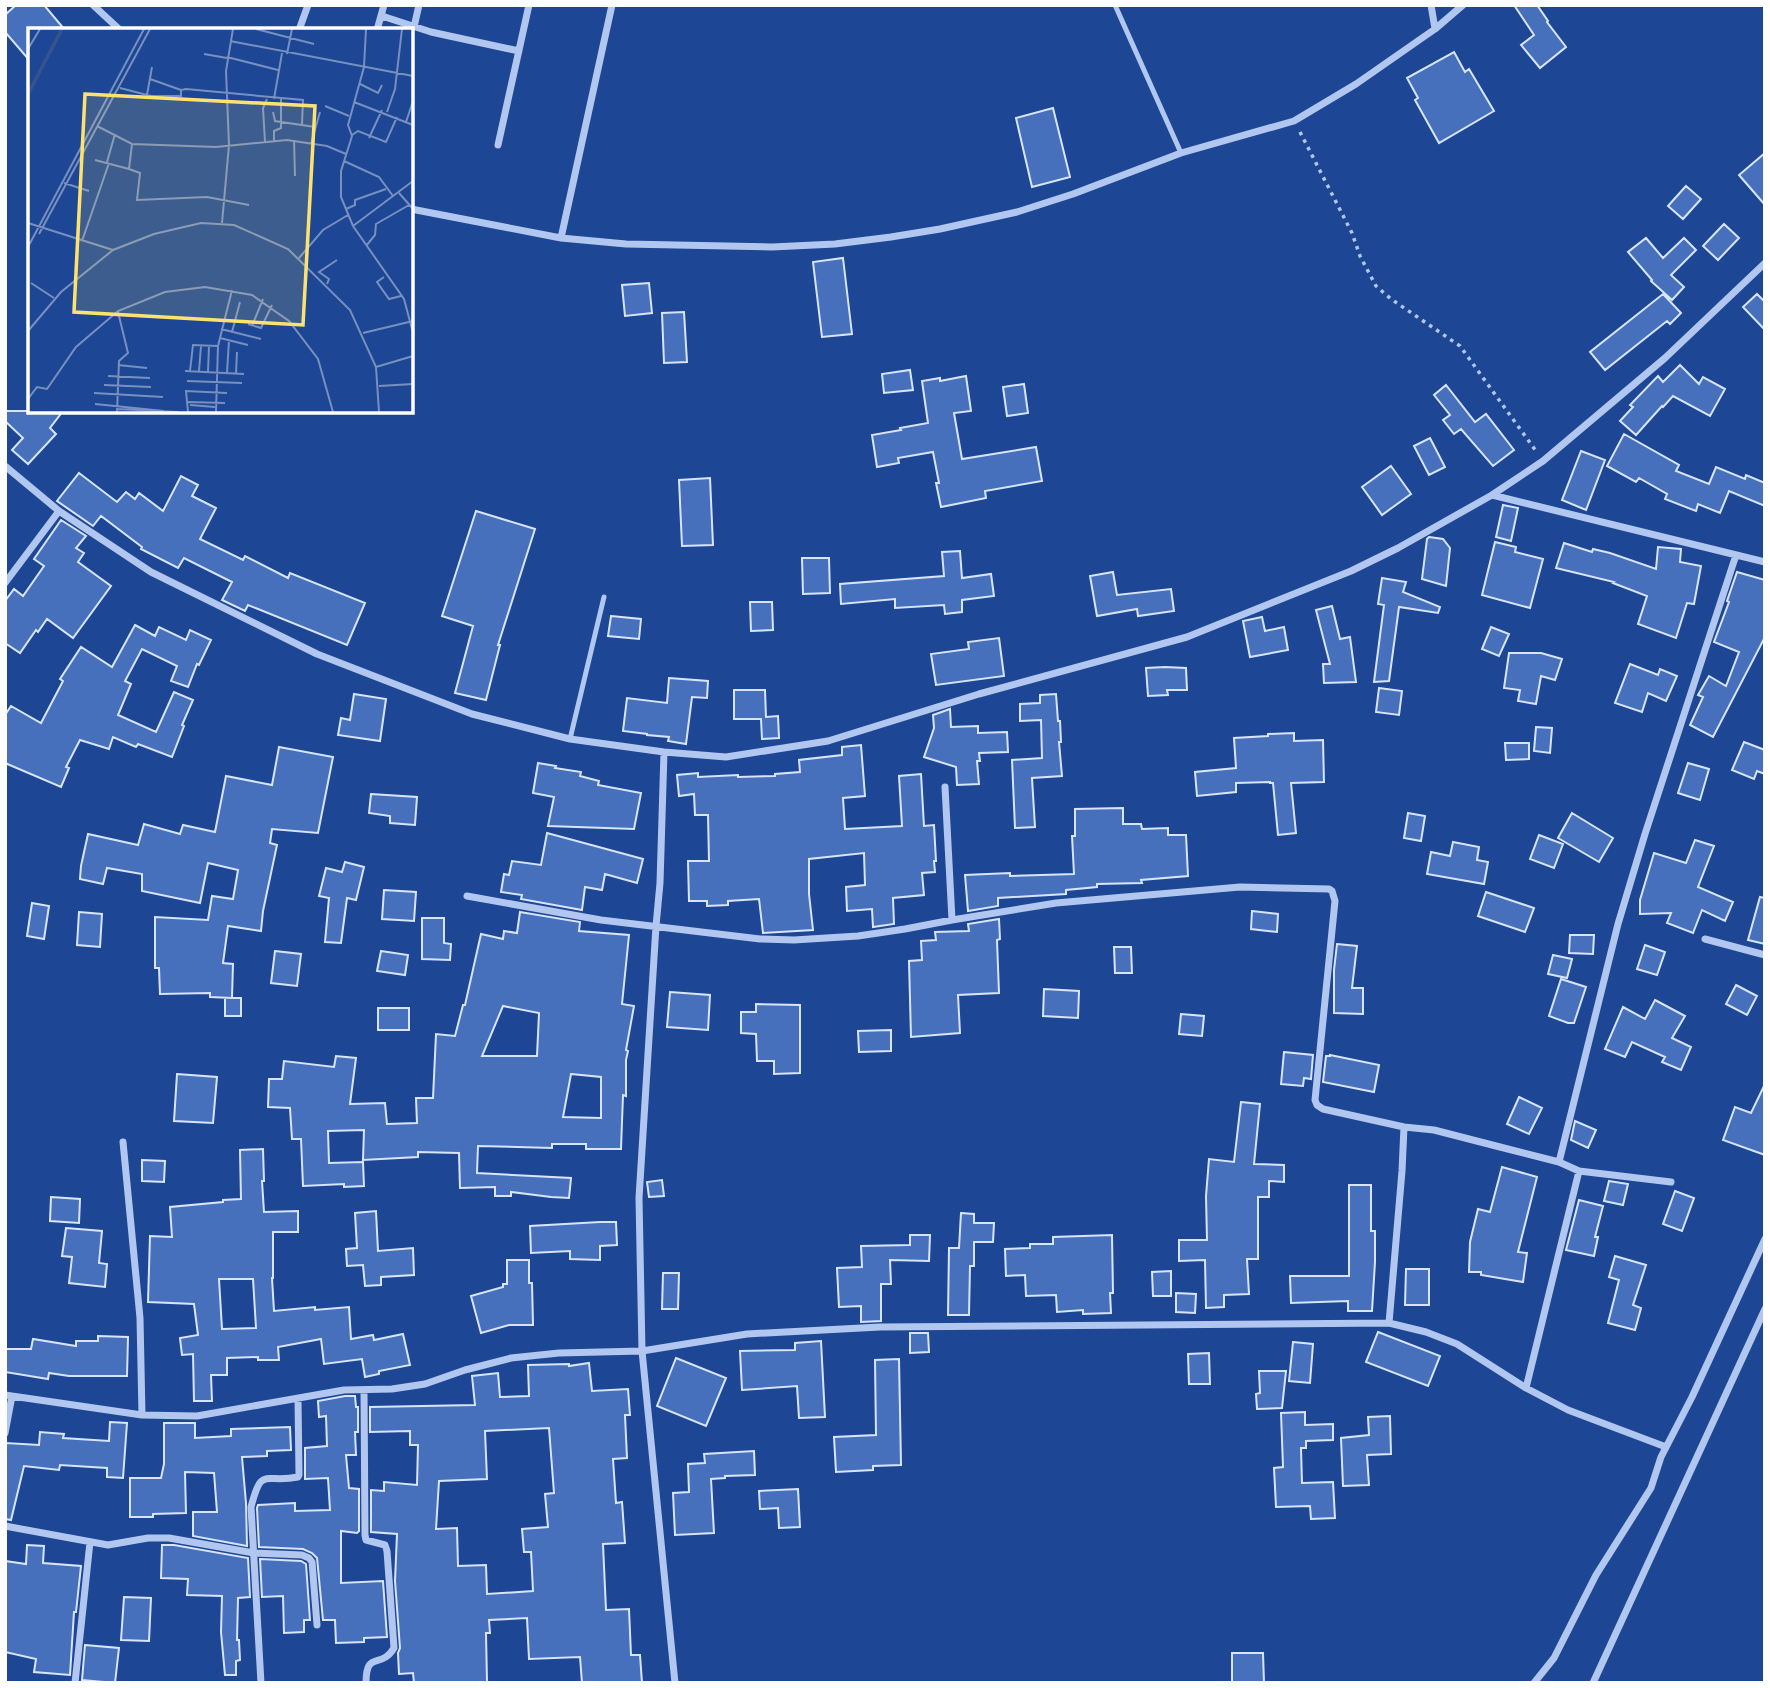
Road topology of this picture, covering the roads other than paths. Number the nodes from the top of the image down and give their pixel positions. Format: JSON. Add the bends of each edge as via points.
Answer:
{"nodes":[{"id":1,"x":93,"y":5,"type":"edge"},
{"id":2,"x":308,"y":5,"type":"edge"},
{"id":3,"x":384,"y":5,"type":"edge"},
{"id":4,"x":419,"y":5,"type":"edge"},
{"id":5,"x":529,"y":5,"type":"edge"},
{"id":6,"x":612,"y":5,"type":"edge"},
{"id":7,"x":1115,"y":5,"type":"edge"},
{"id":8,"x":1431,"y":5,"type":"edge"},
{"id":9,"x":1463,"y":5,"type":"edge"},
{"id":10,"x":382,"y":16,"type":"junction"},
{"id":11,"x":414,"y":27,"type":"junction"},
{"id":12,"x":118,"y":28,"type":"edge"},
{"id":13,"x":300,"y":28,"type":"edge"},
{"id":14,"x":378,"y":28,"type":"edge"},
{"id":15,"x":1435,"y":29,"type":"junction"},
{"id":16,"x":519,"y":51,"type":"junction"},
{"id":17,"x":498,"y":145,"type":"dead end"},
{"id":18,"x":1181,"y":153,"type":"junction"},
{"id":19,"x":413,"y":209,"type":"edge"},
{"id":20,"x":561,"y":239,"type":"junction"},
{"id":21,"x":1765,"y":263,"type":"edge"},
{"id":22,"x":5,"y":466,"type":"edge"},
{"id":23,"x":1492,"y":495,"type":"junction"},
{"id":24,"x":59,"y":511,"type":"junction"},
{"id":25,"x":1736,"y":555,"type":"junction"},
{"id":26,"x":1765,"y":562,"type":"edge"},
{"id":27,"x":5,"y":583,"type":"edge"},
{"id":28,"x":604,"y":597,"type":"dead end"},
{"id":29,"x":570,"y":739,"type":"junction"},
{"id":30,"x":664,"y":752,"type":"junction"},
{"id":31,"x":945,"y":786,"type":"dead end"},
{"id":32,"x":467,"y":896,"type":"dead end"},
{"id":33,"x":952,"y":920,"type":"junction"},
{"id":34,"x":656,"y":926,"type":"junction"},
{"id":35,"x":1705,"y":939,"type":"dead end"},
{"id":36,"x":1765,"y":955,"type":"edge"},
{"id":37,"x":1404,"y":1127,"type":"junction"},
{"id":38,"x":123,"y":1142,"type":"dead end"},
{"id":39,"x":1559,"y":1162,"type":"junction"},
{"id":40,"x":1579,"y":1171,"type":"junction"},
{"id":41,"x":1671,"y":1182,"type":"dead end"},
{"id":42,"x":1765,"y":1239,"type":"edge"},
{"id":43,"x":1765,"y":1309,"type":"edge"},
{"id":44,"x":1389,"y":1323,"type":"junction"},
{"id":45,"x":642,"y":1351,"type":"junction"},
{"id":46,"x":1526,"y":1388,"type":"junction"},
{"id":47,"x":364,"y":1390,"type":"junction"},
{"id":48,"x":8,"y":1395,"type":"edge"},
{"id":49,"x":298,"y":1399,"type":"junction"},
{"id":50,"x":142,"y":1415,"type":"junction"},
{"id":51,"x":5,"y":1433,"type":"edge"},
{"id":52,"x":1666,"y":1447,"type":"junction"},
{"id":53,"x":5,"y":1526,"type":"edge"},
{"id":54,"x":90,"y":1542,"type":"junction"},
{"id":55,"x":254,"y":1553,"type":"junction"},
{"id":56,"x":317,"y":1625,"type":"dead end"},
{"id":57,"x":75,"y":1683,"type":"edge"},
{"id":58,"x":261,"y":1683,"type":"edge"},
{"id":59,"x":366,"y":1683,"type":"edge"},
{"id":60,"x":675,"y":1683,"type":"edge"},
{"id":61,"x":1534,"y":1683,"type":"edge"},
{"id":62,"x":1593,"y":1683,"type":"edge"}],
"edges":[{"from":1,"to":12,"type":"street"},
{"from":2,"to":13,"type":"street"},
{"from":3,"to":10,"type":"street"},
{"from":4,"to":11,"type":"street"},
{"from":5,"to":16,"type":"street"},
{"from":6,"to":20,"type":"street"},
{"from":7,"to":18,"type":"lane"},
{"from":8,"to":15,"type":"street"},
{"from":9,"to":15,"type":"street"},
{"from":10,"to":11,"type":"street"},
{"from":10,"to":14,"type":"street"},
{"from":11,"to":16,"type":"street"},
{"from":15,"to":18,"type":"street","via":[[1294,121]]},
{"from":16,"to":17,"type":"street"},
{"from":18,"to":20,"type":"street","via":[[1017,212],[891,237],[772,247]]},
{"from":19,"to":20,"type":"street"},
{"from":21,"to":23,"type":"street","via":[[1665,358],[1543,461]]},
{"from":22,"to":24,"type":"street"},
{"from":23,"to":25,"type":"street"},
{"from":23,"to":30,"type":"street","via":[[1351,571],[1187,637],[828,741],[726,757]]},
{"from":24,"to":27,"type":"street"},
{"from":24,"to":29,"type":"street","via":[[151,572],[317,654],[472,714]]},
{"from":25,"to":26,"type":"street"},
{"from":25,"to":39,"type":"street","via":[[1618,924]]},
{"from":28,"to":29,"type":"lane"},
{"from":29,"to":30,"type":"street"},
{"from":30,"to":34,"type":"street"},
{"from":31,"to":33,"type":"street"},
{"from":32,"to":34,"type":"street"},
{"from":33,"to":34,"type":"street","via":[[858,936],[794,940]]},
{"from":33,"to":37,"type":"street","via":[[1056,903],[1240,887],[1329,889],[1335,901],[1316,1103],[1323,1109]]},
{"from":34,"to":45,"type":"street","via":[[639,1198]]},
{"from":35,"to":36,"type":"street"},
{"from":37,"to":39,"type":"street","via":[[1434,1130]]},
{"from":37,"to":44,"type":"street"},
{"from":38,"to":50,"type":"street","via":[[140,1318]]},
{"from":39,"to":40,"type":"street"},
{"from":40,"to":41,"type":"street"},
{"from":40,"to":46,"type":"street"},
{"from":42,"to":52,"type":"street"},
{"from":43,"to":62,"type":"street"},
{"from":44,"to":45,"type":"street","via":[[880,1326],[747,1334]]},
{"from":44,"to":46,"type":"street","via":[[1457,1344]]},
{"from":45,"to":47,"type":"street","via":[[511,1358],[425,1384]]},
{"from":45,"to":60,"type":"street"},
{"from":46,"to":52,"type":"street","via":[[1568,1410]]},
{"from":47,"to":49,"type":"street"},
{"from":47,"to":59,"type":"street","via":[[365,1535],[385,1545],[387,1551],[394,1648],[384,1659],[367,1666]]},
{"from":48,"to":50,"type":"street"},
{"from":48,"to":51,"type":"street"},
{"from":49,"to":50,"type":"street","via":[[197,1416]]},
{"from":49,"to":55,"type":"street","via":[[299,1475],[269,1478],[257,1485],[251,1507]]},
{"from":52,"to":61,"type":"street","via":[[1651,1488],[1596,1575],[1554,1658]]},
{"from":53,"to":54,"type":"street"},
{"from":54,"to":55,"type":"street","via":[[113,1545],[169,1538]]},
{"from":54,"to":57,"type":"street"},
{"from":55,"to":56,"type":"street","via":[[310,1559]]},
{"from":55,"to":58,"type":"street"}]}
